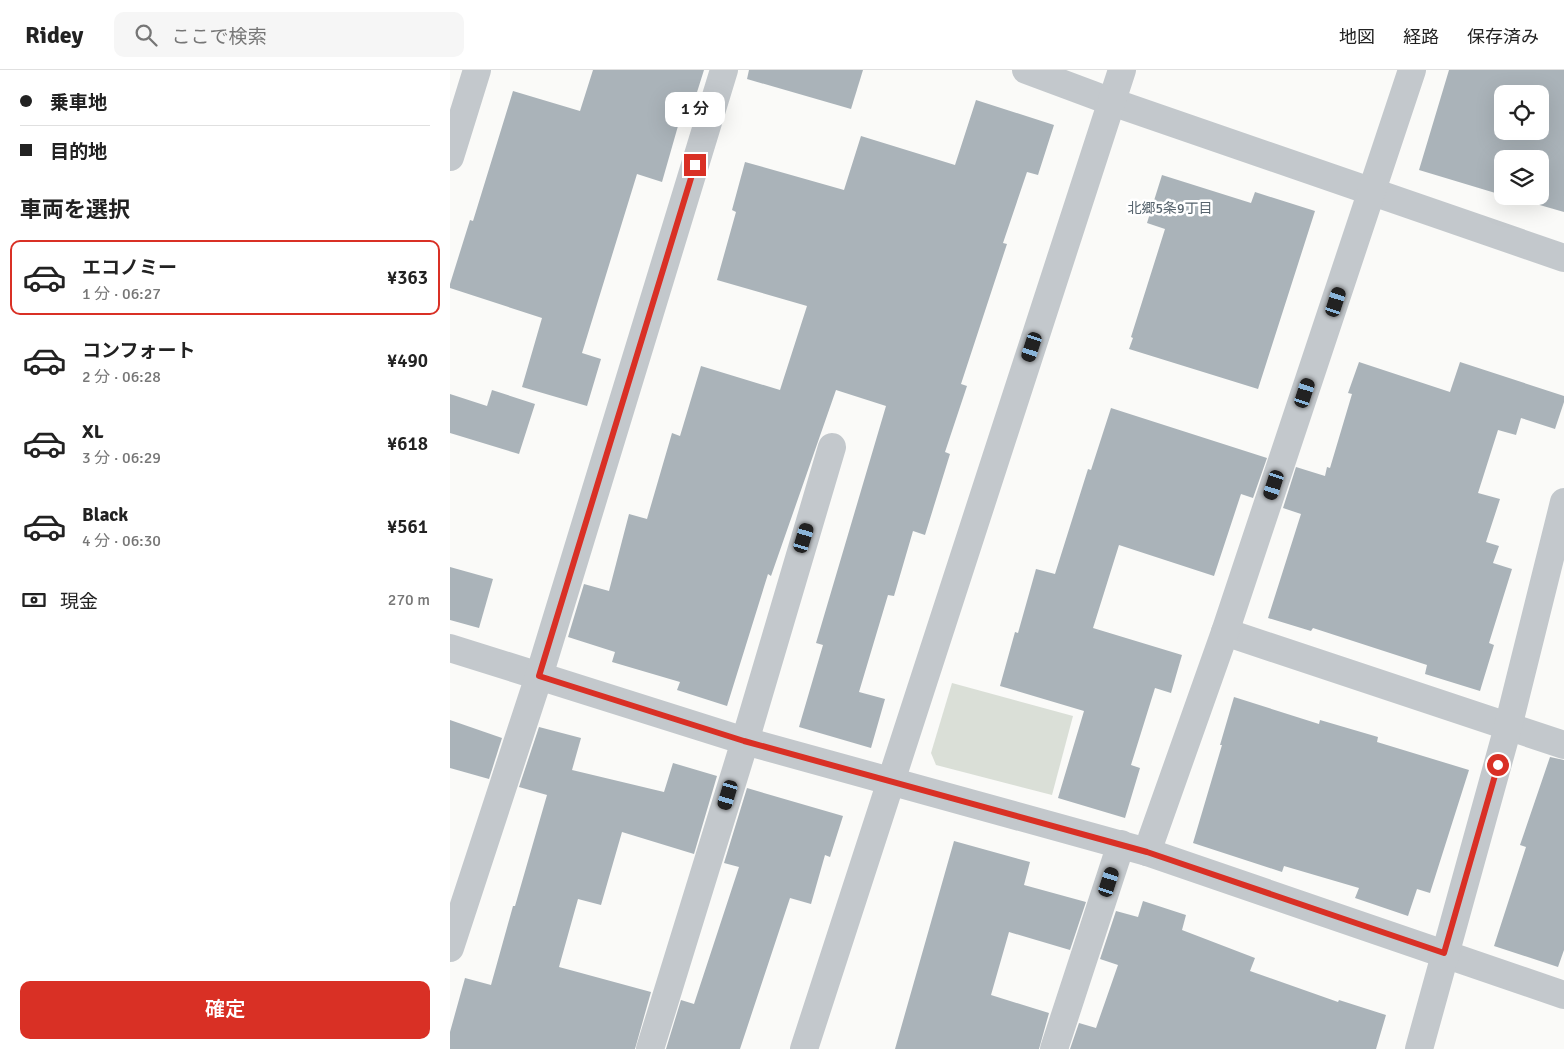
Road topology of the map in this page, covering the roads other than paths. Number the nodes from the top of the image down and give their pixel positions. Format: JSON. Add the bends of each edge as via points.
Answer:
{"nodes":[{"id":1,"x":477,"y":70,"type":"edge"},
{"id":2,"x":724,"y":70,"type":"edge"},
{"id":3,"x":1026,"y":70,"type":"edge"},
{"id":4,"x":1122,"y":70,"type":"edge"},
{"id":5,"x":1412,"y":70,"type":"edge"},
{"id":6,"x":1112,"y":102,"type":"junction"},
{"id":7,"x":450,"y":157,"type":"edge"},
{"id":8,"x":1372,"y":192,"type":"junction"},
{"id":9,"x":1564,"y":258,"type":"edge"},
{"id":10,"x":832,"y":447,"type":"dead end"},
{"id":11,"x":1564,"y":502,"type":"edge"},
{"id":12,"x":1226,"y":632,"type":"junction"},
{"id":13,"x":450,"y":648,"type":"edge"},
{"id":14,"x":539,"y":676,"type":"junction"},
{"id":15,"x":1508,"y":727,"type":"junction"},
{"id":16,"x":744,"y":741,"type":"junction"},
{"id":17,"x":1564,"y":745,"type":"edge"},
{"id":18,"x":891,"y":780,"type":"junction"},
{"id":19,"x":1121,"y":844,"type":"junction"},
{"id":20,"x":1147,"y":852,"type":"junction"},
{"id":21,"x":450,"y":948,"type":"edge"},
{"id":22,"x":1444,"y":953,"type":"junction"},
{"id":23,"x":1564,"y":994,"type":"edge"},
{"id":24,"x":650,"y":1049,"type":"edge"},
{"id":25,"x":804,"y":1049,"type":"edge"},
{"id":26,"x":1054,"y":1049,"type":"edge"},
{"id":27,"x":1419,"y":1049,"type":"edge"}],
"edges":[{"from":1,"to":7,"type":"street"},
{"from":2,"to":14,"type":"street"},
{"from":3,"to":6,"type":"street"},
{"from":4,"to":6,"type":"street"},
{"from":5,"to":8,"type":"street"},
{"from":6,"to":8,"type":"street"},
{"from":6,"to":18,"type":"street"},
{"from":8,"to":9,"type":"street"},
{"from":8,"to":12,"type":"street"},
{"from":10,"to":16,"type":"street"},
{"from":11,"to":15,"type":"street"},
{"from":12,"to":15,"type":"street"},
{"from":12,"to":20,"type":"street"},
{"from":13,"to":14,"type":"street"},
{"from":14,"to":16,"type":"street"},
{"from":14,"to":21,"type":"street"},
{"from":15,"to":17,"type":"street"},
{"from":15,"to":22,"type":"street"},
{"from":16,"to":18,"type":"street"},
{"from":16,"to":24,"type":"street"},
{"from":18,"to":19,"type":"street"},
{"from":18,"to":25,"type":"street"},
{"from":19,"to":20,"type":"street"},
{"from":19,"to":26,"type":"street"},
{"from":20,"to":22,"type":"street"},
{"from":22,"to":23,"type":"street"},
{"from":22,"to":27,"type":"street"}]}
